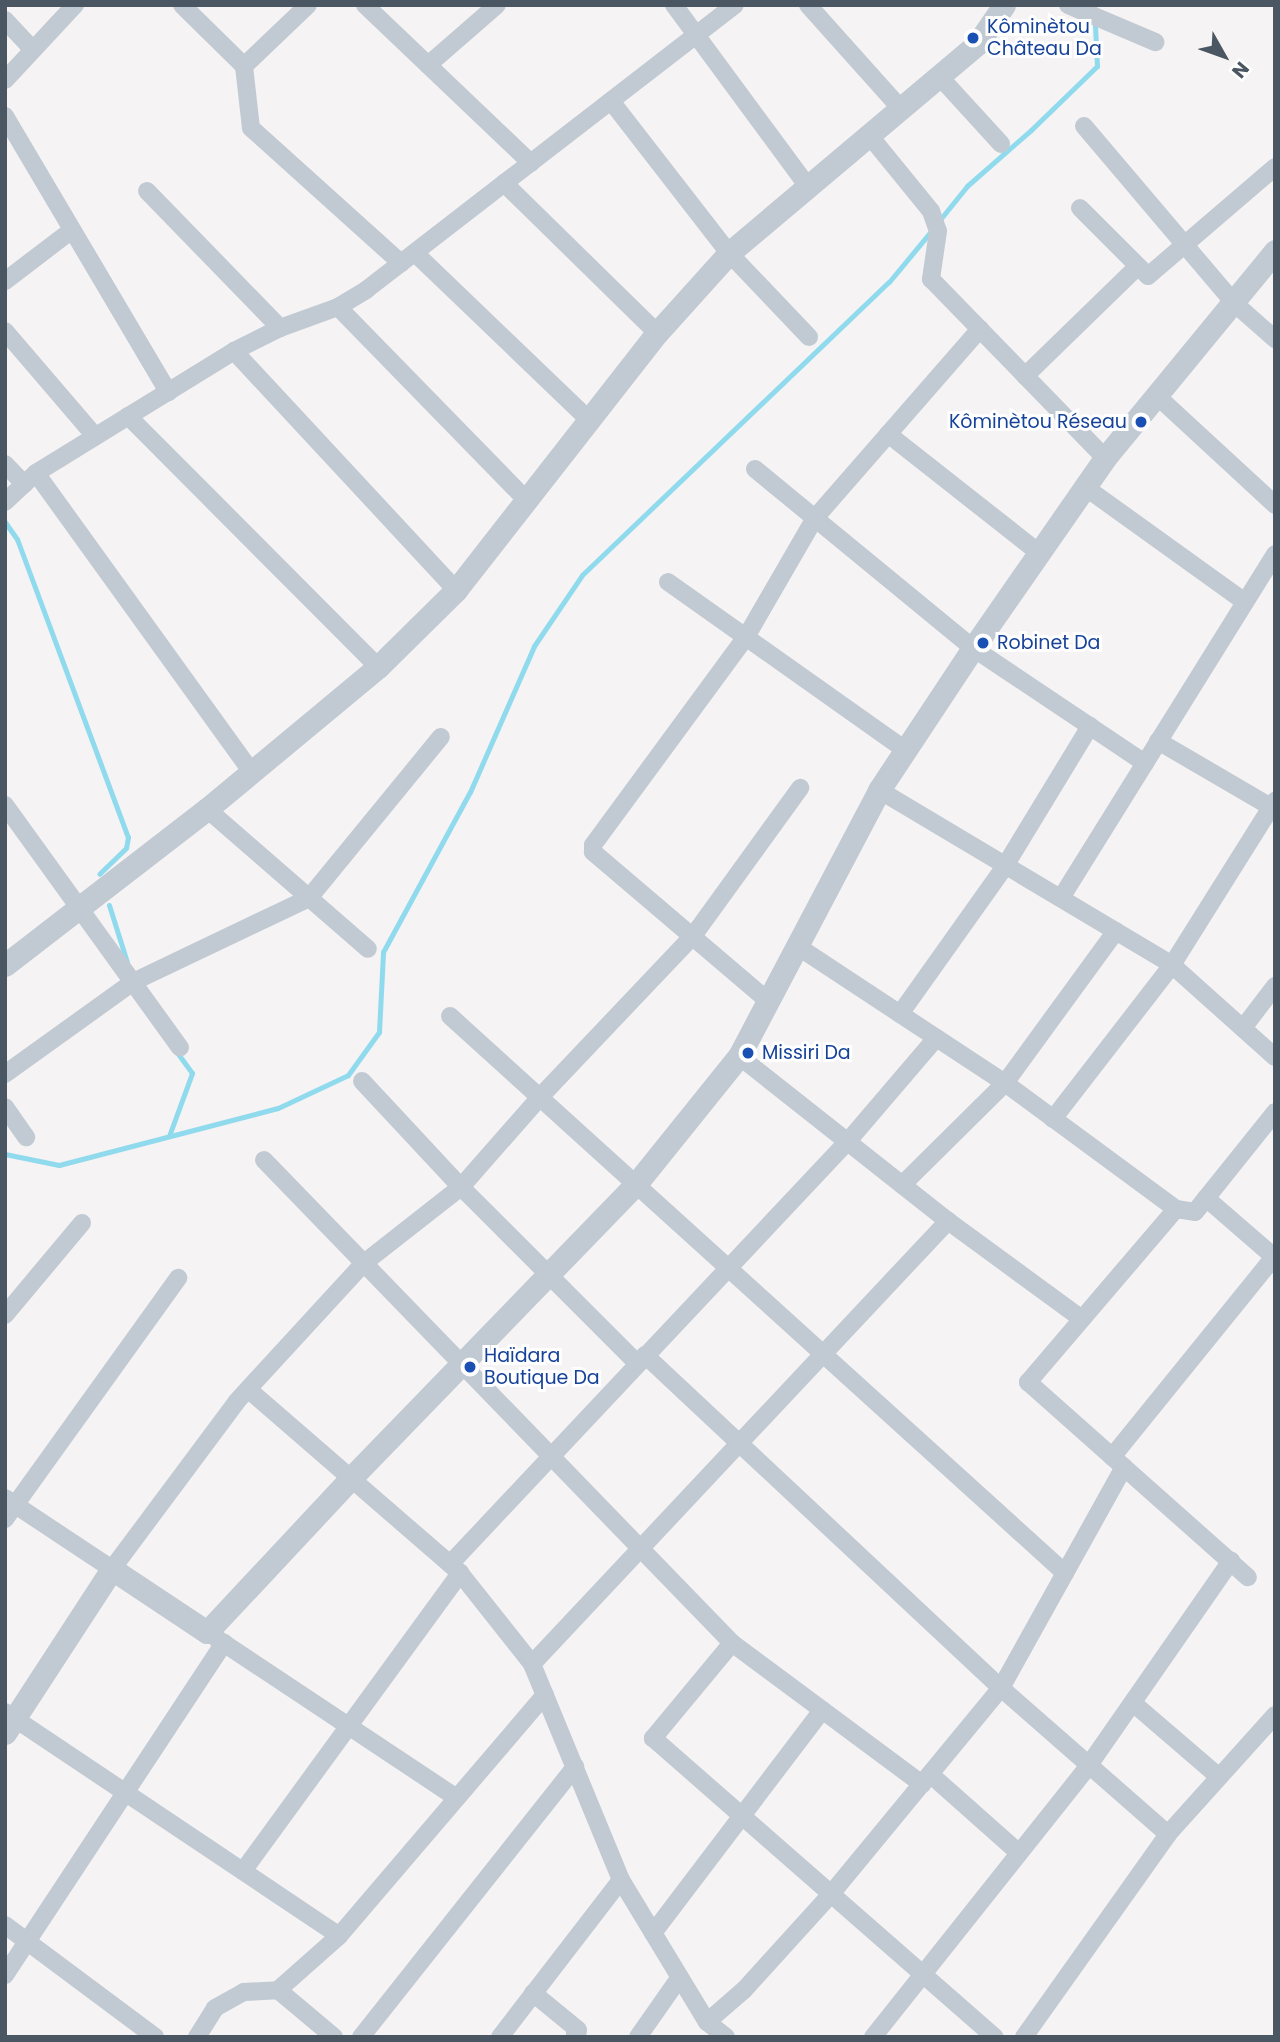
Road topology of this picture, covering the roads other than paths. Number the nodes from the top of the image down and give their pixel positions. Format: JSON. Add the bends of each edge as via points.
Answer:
{"nodes":[{"id":1,"x":75,"y":5,"type":"edge"},
{"id":2,"x":182,"y":5,"type":"edge"},
{"id":3,"x":308,"y":5,"type":"edge"},
{"id":4,"x":365,"y":5,"type":"edge"},
{"id":5,"x":497,"y":5,"type":"edge"},
{"id":6,"x":674,"y":5,"type":"edge"},
{"id":7,"x":735,"y":5,"type":"edge"},
{"id":8,"x":808,"y":5,"type":"edge"},
{"id":9,"x":1075,"y":8,"type":"edge"},
{"id":10,"x":997,"y":9,"type":"edge"},
{"id":11,"x":5,"y":20,"type":"edge"},
{"id":12,"x":697,"y":34,"type":"junction"},
{"id":13,"x":1154,"y":42,"type":"dead end"},
{"id":14,"x":33,"y":50,"type":"junction"},
{"id":15,"x":428,"y":65,"type":"junction"},
{"id":16,"x":244,"y":66,"type":"junction"},
{"id":17,"x":939,"y":76,"type":"junction"},
{"id":18,"x":5,"y":80,"type":"edge"},
{"id":19,"x":611,"y":101,"type":"junction"},
{"id":20,"x":901,"y":109,"type":"junction"},
{"id":21,"x":5,"y":116,"type":"edge"},
{"id":22,"x":1084,"y":126,"type":"dead end"},
{"id":23,"x":869,"y":135,"type":"junction"},
{"id":24,"x":1001,"y":144,"type":"dead end"},
{"id":25,"x":531,"y":163,"type":"junction"},
{"id":26,"x":1275,"y":167,"type":"edge"},
{"id":27,"x":504,"y":184,"type":"junction"},
{"id":28,"x":808,"y":187,"type":"junction"},
{"id":29,"x":147,"y":191,"type":"dead end"},
{"id":30,"x":1080,"y":208,"type":"dead end"},
{"id":31,"x":72,"y":230,"type":"junction"},
{"id":32,"x":1186,"y":247,"type":"junction"},
{"id":33,"x":1275,"y":251,"type":"edge"},
{"id":34,"x":729,"y":253,"type":"junction"},
{"id":35,"x":408,"y":258,"type":"junction"},
{"id":36,"x":1137,"y":267,"type":"junction"},
{"id":37,"x":5,"y":281,"type":"edge"},
{"id":38,"x":1233,"y":302,"type":"junction"},
{"id":39,"x":338,"y":307,"type":"junction"},
{"id":40,"x":281,"y":328,"type":"junction"},
{"id":41,"x":980,"y":329,"type":"junction"},
{"id":42,"x":5,"y":331,"type":"edge"},
{"id":43,"x":657,"y":333,"type":"junction"},
{"id":44,"x":809,"y":337,"type":"dead end"},
{"id":45,"x":1275,"y":339,"type":"edge"},
{"id":46,"x":234,"y":351,"type":"junction"},
{"id":47,"x":1025,"y":376,"type":"junction"},
{"id":48,"x":167,"y":391,"type":"junction"},
{"id":49,"x":1156,"y":395,"type":"junction"},
{"id":50,"x":128,"y":416,"type":"junction"},
{"id":51,"x":590,"y":421,"type":"junction"},
{"id":52,"x":888,"y":434,"type":"junction"},
{"id":53,"x":95,"y":436,"type":"junction"},
{"id":54,"x":1105,"y":458,"type":"junction"},
{"id":55,"x":5,"y":464,"type":"edge"},
{"id":56,"x":755,"y":469,"type":"dead end"},
{"id":57,"x":30,"y":478,"type":"junction"},
{"id":58,"x":1085,"y":487,"type":"junction"},
{"id":59,"x":5,"y":502,"type":"edge"},
{"id":60,"x":528,"y":502,"type":"junction"},
{"id":61,"x":1275,"y":505,"type":"edge"},
{"id":62,"x":815,"y":518,"type":"junction"},
{"id":63,"x":1039,"y":553,"type":"junction"},
{"id":64,"x":1275,"y":554,"type":"edge"},
{"id":65,"x":668,"y":582,"type":"dead end"},
{"id":66,"x":1267,"y":583,"type":"edge"},
{"id":67,"x":456,"y":590,"type":"junction"},
{"id":68,"x":1245,"y":602,"type":"junction"},
{"id":69,"x":746,"y":638,"type":"junction"},
{"id":70,"x":973,"y":648,"type":"junction"},
{"id":71,"x":378,"y":667,"type":"junction"},
{"id":72,"x":1090,"y":726,"type":"junction"},
{"id":73,"x":441,"y":737,"type":"dead end"},
{"id":74,"x":1158,"y":741,"type":"junction"},
{"id":75,"x":905,"y":750,"type":"junction"},
{"id":76,"x":1145,"y":763,"type":"junction"},
{"id":77,"x":252,"y":772,"type":"junction"},
{"id":78,"x":800,"y":788,"type":"dead end"},
{"id":79,"x":879,"y":790,"type":"junction"},
{"id":80,"x":1273,"y":804,"type":"edge"},
{"id":81,"x":5,"y":805,"type":"edge"},
{"id":82,"x":207,"y":809,"type":"junction"},
{"id":83,"x":1006,"y":866,"type":"junction"},
{"id":84,"x":309,"y":898,"type":"junction"},
{"id":85,"x":1061,"y":898,"type":"junction"},
{"id":86,"x":80,"y":909,"type":"junction"},
{"id":87,"x":1116,"y":932,"type":"junction"},
{"id":88,"x":693,"y":936,"type":"junction"},
{"id":89,"x":797,"y":946,"type":"junction"},
{"id":90,"x":368,"y":949,"type":"dead end"},
{"id":91,"x":5,"y":965,"type":"edge"},
{"id":92,"x":1172,"y":965,"type":"junction"},
{"id":93,"x":133,"y":982,"type":"junction"},
{"id":94,"x":1275,"y":986,"type":"edge"},
{"id":95,"x":768,"y":1001,"type":"junction"},
{"id":96,"x":900,"y":1014,"type":"junction"},
{"id":97,"x":450,"y":1016,"type":"dead end"},
{"id":98,"x":1243,"y":1028,"type":"junction"},
{"id":99,"x":936,"y":1038,"type":"junction"},
{"id":100,"x":180,"y":1048,"type":"dead end"},
{"id":101,"x":739,"y":1056,"type":"junction"},
{"id":102,"x":1275,"y":1057,"type":"edge"},
{"id":103,"x":5,"y":1074,"type":"edge"},
{"id":104,"x":362,"y":1081,"type":"dead end"},
{"id":105,"x":1005,"y":1083,"type":"junction"},
{"id":106,"x":540,"y":1097,"type":"junction"},
{"id":107,"x":5,"y":1107,"type":"edge"},
{"id":108,"x":1275,"y":1112,"type":"edge"},
{"id":109,"x":1053,"y":1119,"type":"junction"},
{"id":110,"x":26,"y":1137,"type":"dead end"},
{"id":111,"x":849,"y":1140,"type":"junction"},
{"id":112,"x":264,"y":1160,"type":"dead end"},
{"id":113,"x":636,"y":1184,"type":"junction"},
{"id":114,"x":902,"y":1185,"type":"junction"},
{"id":115,"x":461,"y":1187,"type":"junction"},
{"id":116,"x":1206,"y":1198,"type":"junction"},
{"id":117,"x":1176,"y":1209,"type":"junction"},
{"id":118,"x":948,"y":1221,"type":"junction"},
{"id":119,"x":82,"y":1223,"type":"dead end"},
{"id":120,"x":1274,"y":1256,"type":"edge"},
{"id":121,"x":364,"y":1263,"type":"junction"},
{"id":122,"x":727,"y":1266,"type":"junction"},
{"id":123,"x":549,"y":1274,"type":"junction"},
{"id":124,"x":178,"y":1278,"type":"dead end"},
{"id":125,"x":5,"y":1315,"type":"edge"},
{"id":126,"x":1082,"y":1319,"type":"junction"},
{"id":127,"x":824,"y":1354,"type":"junction"},
{"id":128,"x":641,"y":1359,"type":"junction"},
{"id":129,"x":462,"y":1364,"type":"junction"},
{"id":130,"x":249,"y":1390,"type":"junction"},
{"id":131,"x":740,"y":1444,"type":"junction"},
{"id":132,"x":551,"y":1456,"type":"junction"},
{"id":133,"x":1118,"y":1462,"type":"junction"},
{"id":134,"x":352,"y":1477,"type":"junction"},
{"id":135,"x":9,"y":1507,"type":"edge"},
{"id":136,"x":642,"y":1550,"type":"junction"},
{"id":137,"x":1231,"y":1561,"type":"junction"},
{"id":138,"x":455,"y":1568,"type":"junction"},
{"id":139,"x":112,"y":1569,"type":"junction"},
{"id":140,"x":1065,"y":1573,"type":"junction"},
{"id":141,"x":1248,"y":1577,"type":"dead end"},
{"id":142,"x":215,"y":1638,"type":"junction"},
{"id":143,"x":732,"y":1643,"type":"junction"},
{"id":144,"x":532,"y":1664,"type":"junction"},
{"id":145,"x":1000,"y":1688,"type":"junction"},
{"id":146,"x":545,"y":1695,"type":"junction"},
{"id":147,"x":1133,"y":1703,"type":"junction"},
{"id":148,"x":822,"y":1710,"type":"junction"},
{"id":149,"x":1275,"y":1715,"type":"edge"},
{"id":150,"x":8,"y":1721,"type":"edge"},
{"id":151,"x":346,"y":1725,"type":"junction"},
{"id":152,"x":1089,"y":1765,"type":"junction"},
{"id":153,"x":575,"y":1767,"type":"junction"},
{"id":154,"x":1219,"y":1777,"type":"junction"},
{"id":155,"x":926,"y":1779,"type":"junction"},
{"id":156,"x":125,"y":1794,"type":"junction"},
{"id":157,"x":457,"y":1798,"type":"junction"},
{"id":158,"x":742,"y":1816,"type":"junction"},
{"id":159,"x":1168,"y":1834,"type":"junction"},
{"id":160,"x":1019,"y":1853,"type":"junction"},
{"id":161,"x":243,"y":1871,"type":"junction"},
{"id":162,"x":621,"y":1880,"type":"junction"},
{"id":163,"x":831,"y":1894,"type":"junction"},
{"id":164,"x":5,"y":1924,"type":"edge"},
{"id":165,"x":653,"y":1933,"type":"junction"},
{"id":166,"x":339,"y":1936,"type":"junction"},
{"id":167,"x":29,"y":1941,"type":"junction"},
{"id":168,"x":923,"y":1974,"type":"junction"},
{"id":169,"x":5,"y":1975,"type":"edge"},
{"id":170,"x":680,"y":1977,"type":"junction"},
{"id":171,"x":278,"y":1990,"type":"junction"},
{"id":172,"x":533,"y":1993,"type":"junction"},
{"id":173,"x":707,"y":2022,"type":"junction"},
{"id":174,"x":155,"y":2037,"type":"edge"},
{"id":175,"x":197,"y":2037,"type":"edge"},
{"id":176,"x":334,"y":2037,"type":"edge"},
{"id":177,"x":361,"y":2037,"type":"edge"},
{"id":178,"x":500,"y":2037,"type":"edge"},
{"id":179,"x":578,"y":2037,"type":"edge"},
{"id":180,"x":638,"y":2037,"type":"edge"},
{"id":181,"x":726,"y":2037,"type":"edge"},
{"id":182,"x":873,"y":2037,"type":"edge"},
{"id":183,"x":994,"y":2037,"type":"edge"},
{"id":184,"x":1024,"y":2037,"type":"edge"}],
"edges":[{"from":1,"to":14,"type":"street"},
{"from":2,"to":16,"type":"street"},
{"from":3,"to":16,"type":"street"},
{"from":4,"to":15,"type":"street"},
{"from":5,"to":15,"type":"street"},
{"from":6,"to":12,"type":"street"},
{"from":7,"to":12,"type":"street"},
{"from":8,"to":20,"type":"street"},
{"from":9,"to":13,"type":"street"},
{"from":10,"to":17,"type":"street","via":[[978,43]]},
{"from":11,"to":14,"type":"street"},
{"from":12,"to":19,"type":"street"},
{"from":12,"to":28,"type":"street"},
{"from":14,"to":18,"type":"street"},
{"from":15,"to":25,"type":"street"},
{"from":16,"to":35,"type":"street","via":[[251,128]]},
{"from":17,"to":20,"type":"street"},
{"from":17,"to":24,"type":"street"},
{"from":19,"to":25,"type":"street"},
{"from":19,"to":34,"type":"street"},
{"from":20,"to":23,"type":"street"},
{"from":21,"to":31,"type":"street"},
{"from":22,"to":32,"type":"street"},
{"from":23,"to":28,"type":"street"},
{"from":23,"to":41,"type":"street","via":[[931,211],[938,231],[931,279]]},
{"from":25,"to":27,"type":"street"},
{"from":26,"to":32,"type":"street"},
{"from":27,"to":35,"type":"street"},
{"from":27,"to":43,"type":"street"},
{"from":28,"to":34,"type":"street"},
{"from":29,"to":40,"type":"street"},
{"from":30,"to":36,"type":"street"},
{"from":31,"to":37,"type":"street"},
{"from":31,"to":48,"type":"street"},
{"from":32,"to":36,"type":"street","via":[[1149,276]]},
{"from":32,"to":38,"type":"street"},
{"from":33,"to":38,"type":"street"},
{"from":34,"to":43,"type":"street"},
{"from":34,"to":44,"type":"street"},
{"from":35,"to":39,"type":"street"},
{"from":35,"to":51,"type":"street"},
{"from":36,"to":47,"type":"street"},
{"from":38,"to":45,"type":"street"},
{"from":38,"to":49,"type":"street"},
{"from":39,"to":40,"type":"street"},
{"from":39,"to":60,"type":"street"},
{"from":40,"to":46,"type":"street"},
{"from":41,"to":47,"type":"street"},
{"from":41,"to":52,"type":"street"},
{"from":42,"to":53,"type":"street"},
{"from":43,"to":51,"type":"street"},
{"from":46,"to":48,"type":"street"},
{"from":46,"to":67,"type":"street"},
{"from":47,"to":54,"type":"street"},
{"from":48,"to":50,"type":"street"},
{"from":49,"to":54,"type":"street"},
{"from":49,"to":61,"type":"street"},
{"from":50,"to":53,"type":"street"},
{"from":50,"to":71,"type":"street"},
{"from":51,"to":60,"type":"street"},
{"from":52,"to":62,"type":"street"},
{"from":52,"to":63,"type":"street"},
{"from":53,"to":57,"type":"street"},
{"from":54,"to":58,"type":"street"},
{"from":55,"to":57,"type":"street"},
{"from":56,"to":62,"type":"street"},
{"from":57,"to":59,"type":"street"},
{"from":57,"to":77,"type":"street"},
{"from":58,"to":63,"type":"street"},
{"from":58,"to":68,"type":"street"},
{"from":60,"to":67,"type":"street"},
{"from":62,"to":69,"type":"street"},
{"from":62,"to":70,"type":"street"},
{"from":63,"to":70,"type":"street"},
{"from":64,"to":66,"type":"street"},
{"from":65,"to":69,"type":"street"},
{"from":66,"to":68,"type":"street"},
{"from":67,"to":71,"type":"street"},
{"from":68,"to":74,"type":"street"},
{"from":69,"to":75,"type":"street"},
{"from":69,"to":88,"type":"street","via":[[592,848]]},
{"from":70,"to":72,"type":"street"},
{"from":70,"to":75,"type":"street"},
{"from":71,"to":77,"type":"street"},
{"from":72,"to":76,"type":"street"},
{"from":72,"to":83,"type":"street"},
{"from":73,"to":84,"type":"street"},
{"from":74,"to":76,"type":"street"},
{"from":74,"to":80,"type":"street"},
{"from":75,"to":79,"type":"street"},
{"from":76,"to":85,"type":"street"},
{"from":77,"to":82,"type":"street"},
{"from":78,"to":88,"type":"street"},
{"from":79,"to":83,"type":"street"},
{"from":79,"to":89,"type":"street"},
{"from":80,"to":92,"type":"street"},
{"from":81,"to":86,"type":"street"},
{"from":82,"to":84,"type":"street"},
{"from":82,"to":86,"type":"street"},
{"from":83,"to":85,"type":"street"},
{"from":83,"to":96,"type":"street"},
{"from":84,"to":90,"type":"street"},
{"from":84,"to":93,"type":"street"},
{"from":85,"to":87,"type":"street"},
{"from":86,"to":91,"type":"street"},
{"from":86,"to":93,"type":"street"},
{"from":87,"to":92,"type":"street"},
{"from":87,"to":105,"type":"street"},
{"from":88,"to":95,"type":"street"},
{"from":88,"to":106,"type":"street"},
{"from":89,"to":95,"type":"street"},
{"from":89,"to":96,"type":"street"},
{"from":92,"to":98,"type":"street"},
{"from":92,"to":109,"type":"street"},
{"from":93,"to":100,"type":"street"},
{"from":93,"to":103,"type":"street"},
{"from":94,"to":98,"type":"street"},
{"from":95,"to":101,"type":"street"},
{"from":96,"to":99,"type":"street"},
{"from":97,"to":106,"type":"street"},
{"from":98,"to":102,"type":"street"},
{"from":99,"to":105,"type":"street"},
{"from":99,"to":111,"type":"street"},
{"from":101,"to":111,"type":"street"},
{"from":101,"to":113,"type":"street"},
{"from":104,"to":115,"type":"street"},
{"from":105,"to":109,"type":"street"},
{"from":105,"to":114,"type":"street"},
{"from":106,"to":113,"type":"street"},
{"from":106,"to":115,"type":"street"},
{"from":107,"to":110,"type":"street"},
{"from":108,"to":116,"type":"street"},
{"from":109,"to":117,"type":"street"},
{"from":111,"to":114,"type":"street"},
{"from":111,"to":122,"type":"street"},
{"from":112,"to":121,"type":"street"},
{"from":113,"to":122,"type":"street"},
{"from":113,"to":123,"type":"street"},
{"from":114,"to":118,"type":"street"},
{"from":115,"to":121,"type":"street"},
{"from":115,"to":123,"type":"street"},
{"from":116,"to":117,"type":"street","via":[[1195,1212]]},
{"from":116,"to":120,"type":"street"},
{"from":117,"to":126,"type":"street"},
{"from":118,"to":126,"type":"street"},
{"from":118,"to":127,"type":"street"},
{"from":119,"to":125,"type":"street"},
{"from":120,"to":133,"type":"street"},
{"from":121,"to":129,"type":"street"},
{"from":121,"to":130,"type":"street"},
{"from":122,"to":127,"type":"street"},
{"from":122,"to":128,"type":"street"},
{"from":123,"to":128,"type":"street"},
{"from":123,"to":129,"type":"street"},
{"from":124,"to":135,"type":"street"},
{"from":126,"to":133,"type":"street","via":[[1028,1382]]},
{"from":127,"to":131,"type":"street"},
{"from":127,"to":140,"type":"street"},
{"from":128,"to":131,"type":"street"},
{"from":128,"to":132,"type":"street"},
{"from":129,"to":132,"type":"street"},
{"from":129,"to":134,"type":"street"},
{"from":130,"to":134,"type":"street"},
{"from":130,"to":139,"type":"street"},
{"from":131,"to":136,"type":"street"},
{"from":131,"to":145,"type":"street"},
{"from":132,"to":136,"type":"street"},
{"from":132,"to":138,"type":"street"},
{"from":133,"to":137,"type":"street"},
{"from":133,"to":140,"type":"street"},
{"from":134,"to":138,"type":"street"},
{"from":134,"to":142,"type":"street"},
{"from":135,"to":139,"type":"street"},
{"from":136,"to":143,"type":"street"},
{"from":136,"to":144,"type":"street"},
{"from":137,"to":141,"type":"street"},
{"from":137,"to":147,"type":"street"},
{"from":138,"to":144,"type":"street"},
{"from":138,"to":151,"type":"street"},
{"from":139,"to":142,"type":"street"},
{"from":139,"to":150,"type":"street"},
{"from":140,"to":145,"type":"street"},
{"from":142,"to":151,"type":"street"},
{"from":142,"to":156,"type":"street"},
{"from":143,"to":148,"type":"street"},
{"from":143,"to":158,"type":"street","via":[[653,1738]]},
{"from":144,"to":146,"type":"street"},
{"from":145,"to":152,"type":"street"},
{"from":145,"to":155,"type":"street"},
{"from":146,"to":153,"type":"street"},
{"from":146,"to":157,"type":"street"},
{"from":147,"to":152,"type":"street"},
{"from":147,"to":154,"type":"street"},
{"from":148,"to":155,"type":"street"},
{"from":148,"to":158,"type":"street"},
{"from":149,"to":154,"type":"street"},
{"from":150,"to":156,"type":"street"},
{"from":151,"to":157,"type":"street"},
{"from":151,"to":161,"type":"street"},
{"from":152,"to":159,"type":"street"},
{"from":152,"to":160,"type":"street"},
{"from":153,"to":162,"type":"street"},
{"from":153,"to":177,"type":"street"},
{"from":154,"to":159,"type":"street"},
{"from":155,"to":160,"type":"street"},
{"from":155,"to":163,"type":"street"},
{"from":156,"to":161,"type":"street"},
{"from":156,"to":167,"type":"street"},
{"from":157,"to":166,"type":"street"},
{"from":158,"to":163,"type":"street"},
{"from":158,"to":165,"type":"street"},
{"from":159,"to":184,"type":"street"},
{"from":160,"to":168,"type":"street"},
{"from":161,"to":166,"type":"street"},
{"from":162,"to":165,"type":"street"},
{"from":162,"to":172,"type":"street"},
{"from":163,"to":168,"type":"street"},
{"from":163,"to":173,"type":"street","via":[[744,1990]]},
{"from":164,"to":167,"type":"street"},
{"from":165,"to":170,"type":"street"},
{"from":166,"to":171,"type":"street"},
{"from":167,"to":169,"type":"street"},
{"from":167,"to":174,"type":"street"},
{"from":168,"to":182,"type":"street"},
{"from":168,"to":183,"type":"street"},
{"from":170,"to":173,"type":"street"},
{"from":170,"to":180,"type":"street"},
{"from":171,"to":175,"type":"street","via":[[244,1992],[215,2008]]},
{"from":171,"to":176,"type":"street"},
{"from":172,"to":178,"type":"street"},
{"from":172,"to":179,"type":"street","via":[[578,2030]]},
{"from":173,"to":181,"type":"street"}]}
